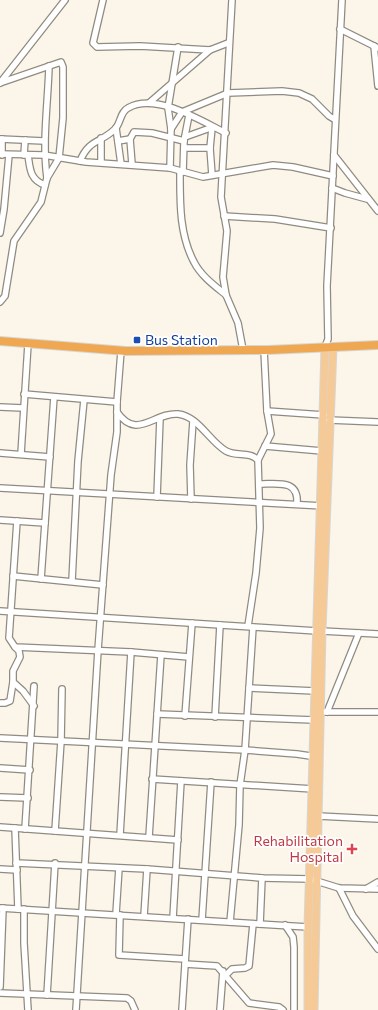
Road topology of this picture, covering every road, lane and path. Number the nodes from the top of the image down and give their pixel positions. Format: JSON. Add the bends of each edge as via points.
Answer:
{"nodes":[{"id":1,"x":66,"y":0,"type":"edge"},
{"id":2,"x":103,"y":0,"type":"edge"},
{"id":3,"x":232,"y":0,"type":"edge"},
{"id":4,"x":342,"y":0,"type":"edge"},
{"id":5,"x":340,"y":29,"type":"junction"},
{"id":6,"x":228,"y":42,"type":"junction"},
{"id":7,"x":178,"y":47,"type":"junction"},
{"id":8,"x":376,"y":47,"type":"edge"},
{"id":9,"x":210,"y":50,"type":"junction"},
{"id":10,"x":49,"y":66,"type":"junction"},
{"id":11,"x":0,"y":83,"type":"edge"},
{"id":12,"x":172,"y":85,"type":"junction"},
{"id":13,"x":378,"y":86,"type":"edge"},
{"id":14,"x":228,"y":93,"type":"junction"},
{"id":15,"x":149,"y":103,"type":"junction"},
{"id":16,"x":168,"y":108,"type":"junction"},
{"id":17,"x":182,"y":112,"type":"junction"},
{"id":18,"x":189,"y":115,"type":"junction"},
{"id":19,"x":334,"y":119,"type":"junction"},
{"id":20,"x":212,"y":127,"type":"junction"},
{"id":21,"x":116,"y":128,"type":"junction"},
{"id":22,"x":171,"y":129,"type":"junction"},
{"id":23,"x":226,"y":133,"type":"junction"},
{"id":24,"x":101,"y":138,"type":"junction"},
{"id":25,"x":171,"y":138,"type":"junction"},
{"id":26,"x":1,"y":139,"type":"edge"},
{"id":27,"x":130,"y":139,"type":"junction"},
{"id":28,"x":185,"y":139,"type":"junction"},
{"id":29,"x":25,"y":140,"type":"junction"},
{"id":30,"x":44,"y":141,"type":"junction"},
{"id":31,"x":118,"y":141,"type":"junction"},
{"id":32,"x":185,"y":148,"type":"junction"},
{"id":33,"x":210,"y":148,"type":"junction"},
{"id":34,"x":1,"y":154,"type":"edge"},
{"id":35,"x":333,"y":154,"type":"junction"},
{"id":36,"x":9,"y":155,"type":"junction"},
{"id":37,"x":26,"y":155,"type":"junction"},
{"id":38,"x":44,"y":155,"type":"junction"},
{"id":39,"x":59,"y":158,"type":"junction"},
{"id":40,"x":80,"y":161,"type":"junction"},
{"id":41,"x":101,"y":162,"type":"junction"},
{"id":42,"x":121,"y":164,"type":"junction"},
{"id":43,"x":132,"y":164,"type":"junction"},
{"id":44,"x":170,"y":168,"type":"junction"},
{"id":45,"x":182,"y":171,"type":"junction"},
{"id":46,"x":222,"y":174,"type":"junction"},
{"id":47,"x":212,"y":175,"type":"junction"},
{"id":48,"x":333,"y":176,"type":"junction"},
{"id":49,"x":47,"y":178,"type":"junction"},
{"id":50,"x":45,"y":185,"type":"junction"},
{"id":51,"x":332,"y":188,"type":"junction"},
{"id":52,"x":367,"y":199,"type":"junction"},
{"id":53,"x":378,"y":211,"type":"edge"},
{"id":54,"x":224,"y":216,"type":"junction"},
{"id":55,"x":331,"y":228,"type":"junction"},
{"id":56,"x":0,"y":233,"type":"edge"},
{"id":57,"x":226,"y":295,"type":"junction"},
{"id":58,"x":0,"y":302,"type":"edge"},
{"id":59,"x":0,"y":341,"type":"edge"},
{"id":60,"x":28,"y":344,"type":"junction"},
{"id":61,"x":328,"y":345,"type":"junction"},
{"id":62,"x":378,"y":345,"type":"edge"},
{"id":63,"x":243,"y":350,"type":"junction"},
{"id":64,"x":264,"y":350,"type":"junction"},
{"id":65,"x":122,"y":351,"type":"junction"},
{"id":66,"x":24,"y":394,"type":"junction"},
{"id":67,"x":54,"y":397,"type":"junction"},
{"id":68,"x":84,"y":400,"type":"junction"},
{"id":69,"x":117,"y":402,"type":"junction"},
{"id":70,"x":0,"y":407,"type":"edge"},
{"id":71,"x":23,"y":408,"type":"junction"},
{"id":72,"x":267,"y":411,"type":"junction"},
{"id":73,"x":117,"y":412,"type":"junction"},
{"id":74,"x":160,"y":418,"type":"junction"},
{"id":75,"x":327,"y":418,"type":"junction"},
{"id":76,"x":193,"y":421,"type":"junction"},
{"id":77,"x":378,"y":422,"type":"edge"},
{"id":78,"x":265,"y":446,"type":"junction"},
{"id":79,"x":322,"y":451,"type":"junction"},
{"id":80,"x":0,"y":452,"type":"edge"},
{"id":81,"x":21,"y":454,"type":"junction"},
{"id":82,"x":50,"y":457,"type":"junction"},
{"id":83,"x":258,"y":460,"type":"junction"},
{"id":84,"x":259,"y":484,"type":"junction"},
{"id":85,"x":0,"y":488,"type":"edge"},
{"id":86,"x":48,"y":490,"type":"junction"},
{"id":87,"x":77,"y":492,"type":"junction"},
{"id":88,"x":109,"y":494,"type":"junction"},
{"id":89,"x":157,"y":497,"type":"junction"},
{"id":90,"x":191,"y":499,"type":"junction"},
{"id":91,"x":258,"y":501,"type":"junction"},
{"id":92,"x":297,"y":504,"type":"junction"},
{"id":93,"x":323,"y":506,"type":"junction"},
{"id":94,"x":0,"y":520,"type":"edge"},
{"id":95,"x":17,"y":521,"type":"junction"},
{"id":96,"x":44,"y":523,"type":"junction"},
{"id":97,"x":14,"y":576,"type":"junction"},
{"id":98,"x":41,"y":579,"type":"junction"},
{"id":99,"x":72,"y":582,"type":"junction"},
{"id":100,"x":103,"y":585,"type":"junction"},
{"id":101,"x":0,"y":611,"type":"edge"},
{"id":102,"x":10,"y":612,"type":"junction"},
{"id":103,"x":101,"y":617,"type":"junction"},
{"id":104,"x":192,"y":623,"type":"junction"},
{"id":105,"x":220,"y":625,"type":"junction"},
{"id":106,"x":250,"y":626,"type":"junction"},
{"id":107,"x":319,"y":631,"type":"junction"},
{"id":108,"x":359,"y":633,"type":"junction"},
{"id":109,"x":378,"y":634,"type":"edge"},
{"id":110,"x":15,"y":647,"type":"junction"},
{"id":111,"x":98,"y":650,"type":"junction"},
{"id":112,"x":130,"y":652,"type":"junction"},
{"id":113,"x":161,"y":655,"type":"junction"},
{"id":114,"x":189,"y":657,"type":"junction"},
{"id":115,"x":13,"y":682,"type":"junction"},
{"id":116,"x":34,"y":686,"type":"dead end"},
{"id":117,"x":249,"y":688,"type":"junction"},
{"id":118,"x":62,"y":689,"type":"dead end"},
{"id":119,"x":315,"y":691,"type":"junction"},
{"id":120,"x":0,"y":703,"type":"edge"},
{"id":121,"x":34,"y":706,"type":"junction"},
{"id":122,"x":321,"y":712,"type":"junction"},
{"id":123,"x":378,"y":712,"type":"edge"},
{"id":124,"x":157,"y":714,"type":"junction"},
{"id":125,"x":185,"y":716,"type":"junction"},
{"id":126,"x":215,"y":717,"type":"junction"},
{"id":127,"x":247,"y":718,"type":"junction"},
{"id":128,"x":314,"y":720,"type":"junction"},
{"id":129,"x":0,"y":738,"type":"edge"},
{"id":130,"x":32,"y":739,"type":"junction"},
{"id":131,"x":61,"y":741,"type":"junction"},
{"id":132,"x":94,"y":743,"type":"junction"},
{"id":133,"x":125,"y":745,"type":"junction"},
{"id":134,"x":154,"y":747,"type":"junction"},
{"id":135,"x":245,"y":750,"type":"junction"},
{"id":136,"x":316,"y":757,"type":"junction"},
{"id":137,"x":0,"y":768,"type":"edge"},
{"id":138,"x":30,"y":770,"type":"junction"},
{"id":139,"x":152,"y":779,"type":"junction"},
{"id":140,"x":181,"y":781,"type":"junction"},
{"id":141,"x":211,"y":782,"type":"junction"},
{"id":142,"x":240,"y":785,"type":"junction"},
{"id":143,"x":313,"y":789,"type":"junction"},
{"id":144,"x":0,"y":797,"type":"edge"},
{"id":145,"x":28,"y":798,"type":"junction"},
{"id":146,"x":318,"y":816,"type":"junction"},
{"id":147,"x":378,"y":819,"type":"edge"},
{"id":148,"x":0,"y":827,"type":"edge"},
{"id":149,"x":15,"y":828,"type":"junction"},
{"id":150,"x":25,"y":829,"type":"junction"},
{"id":151,"x":55,"y":831,"type":"junction"},
{"id":152,"x":87,"y":834,"type":"junction"},
{"id":153,"x":120,"y":835,"type":"junction"},
{"id":154,"x":149,"y":837,"type":"junction"},
{"id":155,"x":178,"y":840,"type":"junction"},
{"id":156,"x":16,"y":863,"type":"junction"},
{"id":157,"x":55,"y":863,"type":"junction"},
{"id":158,"x":86,"y":866,"type":"junction"},
{"id":159,"x":119,"y":868,"type":"junction"},
{"id":160,"x":0,"y":869,"type":"edge"},
{"id":161,"x":146,"y":869,"type":"junction"},
{"id":162,"x":17,"y":870,"type":"junction"},
{"id":163,"x":176,"y":871,"type":"junction"},
{"id":164,"x":205,"y":873,"type":"junction"},
{"id":165,"x":235,"y":875,"type":"junction"},
{"id":166,"x":262,"y":878,"type":"junction"},
{"id":167,"x":313,"y":879,"type":"junction"},
{"id":168,"x":378,"y":882,"type":"edge"},
{"id":169,"x":339,"y":888,"type":"junction"},
{"id":170,"x":366,"y":889,"type":"junction"},
{"id":171,"x":378,"y":889,"type":"edge"},
{"id":172,"x":1,"y":908,"type":"edge"},
{"id":173,"x":18,"y":909,"type":"junction"},
{"id":174,"x":24,"y":909,"type":"junction"},
{"id":175,"x":51,"y":911,"type":"junction"},
{"id":176,"x":82,"y":912,"type":"junction"},
{"id":177,"x":118,"y":915,"type":"junction"},
{"id":178,"x":144,"y":916,"type":"junction"},
{"id":179,"x":173,"y":918,"type":"junction"},
{"id":180,"x":188,"y":919,"type":"junction"},
{"id":181,"x":202,"y":920,"type":"junction"},
{"id":182,"x":230,"y":922,"type":"junction"},
{"id":183,"x":253,"y":924,"type":"junction"},
{"id":184,"x":260,"y":924,"type":"junction"},
{"id":185,"x":285,"y":925,"type":"junction"},
{"id":186,"x":308,"y":927,"type":"junction"},
{"id":187,"x":378,"y":949,"type":"edge"},
{"id":188,"x":185,"y":962,"type":"junction"},
{"id":189,"x":224,"y":973,"type":"junction"},
{"id":190,"x":0,"y":987,"type":"edge"},
{"id":191,"x":0,"y":993,"type":"edge"},
{"id":192,"x":27,"y":995,"type":"junction"},
{"id":193,"x":46,"y":995,"type":"junction"},
{"id":194,"x":77,"y":996,"type":"junction"},
{"id":195,"x":28,"y":1010,"type":"edge"},
{"id":196,"x":76,"y":1010,"type":"edge"},
{"id":197,"x":135,"y":1010,"type":"edge"},
{"id":198,"x":182,"y":1010,"type":"edge"},
{"id":199,"x":220,"y":1010,"type":"edge"},
{"id":200,"x":283,"y":1010,"type":"edge"},
{"id":201,"x":294,"y":1010,"type":"edge"},
{"id":202,"x":308,"y":1010,"type":"edge"},
{"id":203,"x":314,"y":1010,"type":"edge"}],
"edges":[{"from":1,"to":11,"type":"street"},
{"from":2,"to":7,"type":"street","via":[[93,39],[97,48]]},
{"from":3,"to":6,"type":"street"},
{"from":4,"to":5,"type":"street"},
{"from":5,"to":8,"type":"street"},
{"from":5,"to":19,"type":"street"},
{"from":6,"to":9,"type":"street"},
{"from":6,"to":14,"type":"street"},
{"from":7,"to":9,"type":"street"},
{"from":7,"to":12,"type":"street"},
{"from":8,"to":13,"type":"street"},
{"from":9,"to":12,"type":"street"},
{"from":10,"to":11,"type":"street"},
{"from":10,"to":30,"type":"street"},
{"from":10,"to":39,"type":"street","via":[[60,62],[64,67]]},
{"from":12,"to":15,"type":"street"},
{"from":12,"to":16,"type":"street"},
{"from":14,"to":17,"type":"street"},
{"from":14,"to":19,"type":"street","via":[[299,93],[312,99]]},
{"from":14,"to":23,"type":"street"},
{"from":15,"to":16,"type":"street"},
{"from":15,"to":21,"type":"street","via":[[127,108]]},
{"from":16,"to":17,"type":"street"},
{"from":16,"to":22,"type":"street"},
{"from":17,"to":18,"type":"street"},
{"from":17,"to":22,"type":"street"},
{"from":18,"to":20,"type":"street"},
{"from":18,"to":28,"type":"street"},
{"from":19,"to":35,"type":"street"},
{"from":20,"to":23,"type":"street"},
{"from":20,"to":28,"type":"street"},
{"from":20,"to":33,"type":"street"},
{"from":21,"to":24,"type":"street"},
{"from":21,"to":31,"type":"street"},
{"from":22,"to":25,"type":"street"},
{"from":23,"to":46,"type":"street"},
{"from":24,"to":40,"type":"street","via":[[86,148]]},
{"from":24,"to":41,"type":"street"},
{"from":25,"to":27,"type":"street","via":[[134,132]]},
{"from":25,"to":28,"type":"street"},
{"from":25,"to":44,"type":"street"},
{"from":26,"to":29,"type":"street"},
{"from":26,"to":34,"type":"street"},
{"from":27,"to":31,"type":"street"},
{"from":27,"to":43,"type":"street"},
{"from":28,"to":32,"type":"street"},
{"from":29,"to":30,"type":"street"},
{"from":29,"to":37,"type":"street"},
{"from":30,"to":38,"type":"street"},
{"from":31,"to":42,"type":"street"},
{"from":32,"to":33,"type":"street"},
{"from":32,"to":45,"type":"street"},
{"from":33,"to":47,"type":"street"},
{"from":34,"to":36,"type":"street"},
{"from":35,"to":48,"type":"street"},
{"from":35,"to":52,"type":"street"},
{"from":36,"to":37,"type":"street"},
{"from":36,"to":56,"type":"street"},
{"from":37,"to":38,"type":"street"},
{"from":37,"to":50,"type":"street","via":[[31,175],[35,181]]},
{"from":38,"to":39,"type":"street"},
{"from":38,"to":49,"type":"street"},
{"from":39,"to":40,"type":"street"},
{"from":39,"to":49,"type":"street"},
{"from":40,"to":41,"type":"street"},
{"from":41,"to":42,"type":"street"},
{"from":42,"to":43,"type":"street"},
{"from":43,"to":44,"type":"street"},
{"from":44,"to":45,"type":"street"},
{"from":45,"to":47,"type":"street","via":[[203,178]]},
{"from":45,"to":57,"type":"street","via":[[180,215],[194,262]]},
{"from":46,"to":47,"type":"street"},
{"from":46,"to":48,"type":"street","via":[[273,165]]},
{"from":46,"to":54,"type":"street","via":[[221,197]]},
{"from":48,"to":51,"type":"street"},
{"from":49,"to":50,"type":"street"},
{"from":50,"to":58,"type":"street","via":[[37,209],[14,241],[5,296]]},
{"from":51,"to":52,"type":"street"},
{"from":51,"to":55,"type":"street"},
{"from":52,"to":53,"type":"street"},
{"from":54,"to":55,"type":"street","via":[[275,218]]},
{"from":54,"to":57,"type":"street","via":[[227,231],[223,277]]},
{"from":55,"to":61,"type":"street"},
{"from":57,"to":63,"type":"street","via":[[238,322]]},
{"from":59,"to":60,"type":"highway"},
{"from":60,"to":65,"type":"highway"},
{"from":60,"to":66,"type":"street"},
{"from":61,"to":62,"type":"highway"},
{"from":61,"to":64,"type":"highway"},
{"from":61,"to":75,"type":"main road"},
{"from":63,"to":64,"type":"highway"},
{"from":63,"to":65,"type":"highway"},
{"from":64,"to":72,"type":"street"},
{"from":65,"to":69,"type":"street"},
{"from":66,"to":67,"type":"street"},
{"from":66,"to":71,"type":"street"},
{"from":67,"to":68,"type":"street"},
{"from":67,"to":82,"type":"street"},
{"from":68,"to":69,"type":"street"},
{"from":68,"to":87,"type":"street"},
{"from":69,"to":73,"type":"street"},
{"from":70,"to":71,"type":"street"},
{"from":71,"to":81,"type":"street"},
{"from":72,"to":75,"type":"street"},
{"from":72,"to":78,"type":"street","via":[[271,434]]},
{"from":73,"to":74,"type":"street","via":[[126,422],[135,426]]},
{"from":73,"to":88,"type":"street","via":[[116,443]]},
{"from":74,"to":76,"type":"street","via":[[179,414]]},
{"from":74,"to":89,"type":"street"},
{"from":75,"to":77,"type":"street"},
{"from":75,"to":79,"type":"main road"},
{"from":75,"to":93,"type":"main road"},
{"from":76,"to":83,"type":"street","via":[[226,451],[250,454]]},
{"from":76,"to":90,"type":"street"},
{"from":78,"to":79,"type":"street"},
{"from":78,"to":83,"type":"street"},
{"from":79,"to":93,"type":"main road"},
{"from":80,"to":81,"type":"street"},
{"from":81,"to":82,"type":"street"},
{"from":82,"to":86,"type":"street"},
{"from":83,"to":84,"type":"street"},
{"from":84,"to":91,"type":"street"},
{"from":84,"to":92,"type":"street","via":[[290,486],[298,495]]},
{"from":85,"to":86,"type":"street"},
{"from":86,"to":87,"type":"street"},
{"from":86,"to":96,"type":"street"},
{"from":87,"to":88,"type":"street"},
{"from":87,"to":99,"type":"street"},
{"from":88,"to":89,"type":"street"},
{"from":88,"to":100,"type":"street"},
{"from":89,"to":90,"type":"street"},
{"from":90,"to":91,"type":"street"},
{"from":91,"to":92,"type":"street"},
{"from":91,"to":106,"type":"street","via":[[260,528]]},
{"from":92,"to":93,"type":"street"},
{"from":93,"to":107,"type":"main road"},
{"from":94,"to":95,"type":"street"},
{"from":95,"to":96,"type":"street"},
{"from":95,"to":97,"type":"street"},
{"from":96,"to":98,"type":"street"},
{"from":97,"to":98,"type":"street"},
{"from":97,"to":102,"type":"street"},
{"from":98,"to":99,"type":"street"},
{"from":99,"to":100,"type":"street"},
{"from":100,"to":103,"type":"street"},
{"from":101,"to":102,"type":"street"},
{"from":102,"to":103,"type":"street"},
{"from":102,"to":110,"type":"street","via":[[9,638]]},
{"from":103,"to":104,"type":"street"},
{"from":103,"to":111,"type":"street"},
{"from":104,"to":105,"type":"street"},
{"from":104,"to":114,"type":"street"},
{"from":105,"to":106,"type":"street"},
{"from":105,"to":126,"type":"street"},
{"from":106,"to":107,"type":"street"},
{"from":106,"to":117,"type":"street"},
{"from":107,"to":108,"type":"street"},
{"from":107,"to":119,"type":"main road"},
{"from":107,"to":122,"type":"main road"},
{"from":108,"to":109,"type":"street"},
{"from":108,"to":122,"type":"street"},
{"from":110,"to":111,"type":"street"},
{"from":110,"to":115,"type":"street","via":[[19,650],[20,658],[13,671]]},
{"from":111,"to":112,"type":"street"},
{"from":111,"to":132,"type":"street"},
{"from":112,"to":113,"type":"street"},
{"from":112,"to":133,"type":"street"},
{"from":113,"to":114,"type":"street"},
{"from":113,"to":124,"type":"street"},
{"from":114,"to":125,"type":"street"},
{"from":115,"to":120,"type":"street","via":[[10,701]]},
{"from":115,"to":121,"type":"street"},
{"from":116,"to":121,"type":"street"},
{"from":117,"to":119,"type":"street"},
{"from":117,"to":127,"type":"street"},
{"from":118,"to":131,"type":"street"},
{"from":119,"to":122,"type":"main road"},
{"from":121,"to":130,"type":"street"},
{"from":122,"to":123,"type":"street"},
{"from":122,"to":128,"type":"main road"},
{"from":122,"to":136,"type":"main road"},
{"from":124,"to":125,"type":"street"},
{"from":124,"to":134,"type":"street"},
{"from":125,"to":126,"type":"street"},
{"from":126,"to":127,"type":"street"},
{"from":127,"to":128,"type":"street"},
{"from":127,"to":135,"type":"street"},
{"from":128,"to":136,"type":"main road"},
{"from":129,"to":130,"type":"street"},
{"from":130,"to":131,"type":"street"},
{"from":130,"to":138,"type":"street"},
{"from":131,"to":132,"type":"street"},
{"from":131,"to":151,"type":"street"},
{"from":132,"to":133,"type":"street"},
{"from":132,"to":152,"type":"street"},
{"from":133,"to":134,"type":"street"},
{"from":133,"to":153,"type":"street"},
{"from":134,"to":135,"type":"street"},
{"from":134,"to":139,"type":"street"},
{"from":135,"to":136,"type":"street"},
{"from":135,"to":142,"type":"street"},
{"from":136,"to":143,"type":"main road"},
{"from":136,"to":146,"type":"main road"},
{"from":137,"to":138,"type":"street"},
{"from":138,"to":145,"type":"street"},
{"from":139,"to":140,"type":"street"},
{"from":139,"to":154,"type":"street"},
{"from":140,"to":141,"type":"street"},
{"from":140,"to":155,"type":"street"},
{"from":141,"to":142,"type":"street"},
{"from":141,"to":164,"type":"street"},
{"from":142,"to":143,"type":"street"},
{"from":142,"to":165,"type":"street","via":[[240,825]]},
{"from":143,"to":167,"type":"main road"},
{"from":144,"to":145,"type":"street"},
{"from":145,"to":150,"type":"street"},
{"from":146,"to":147,"type":"street"},
{"from":146,"to":167,"type":"main road"},
{"from":148,"to":149,"type":"street"},
{"from":149,"to":150,"type":"street"},
{"from":149,"to":156,"type":"street"},
{"from":150,"to":151,"type":"street"},
{"from":151,"to":152,"type":"street"},
{"from":152,"to":153,"type":"street"},
{"from":152,"to":158,"type":"street"},
{"from":153,"to":154,"type":"street"},
{"from":154,"to":155,"type":"street"},
{"from":155,"to":163,"type":"street"},
{"from":156,"to":157,"type":"street"},
{"from":156,"to":162,"type":"street"},
{"from":157,"to":158,"type":"street"},
{"from":157,"to":175,"type":"street"},
{"from":158,"to":159,"type":"street"},
{"from":158,"to":176,"type":"street"},
{"from":159,"to":161,"type":"street"},
{"from":159,"to":177,"type":"street"},
{"from":160,"to":162,"type":"street"},
{"from":161,"to":163,"type":"street"},
{"from":161,"to":178,"type":"street"},
{"from":162,"to":173,"type":"street"},
{"from":163,"to":164,"type":"street"},
{"from":163,"to":179,"type":"street"},
{"from":164,"to":165,"type":"street"},
{"from":164,"to":181,"type":"street"},
{"from":165,"to":166,"type":"street"},
{"from":165,"to":182,"type":"street"},
{"from":166,"to":167,"type":"street"},
{"from":166,"to":184,"type":"street"},
{"from":167,"to":169,"type":"street"},
{"from":167,"to":186,"type":"main road"},
{"from":167,"to":203,"type":"main road"},
{"from":168,"to":170,"type":"street"},
{"from":169,"to":170,"type":"street"},
{"from":169,"to":187,"type":"street","via":[[353,916]]},
{"from":170,"to":171,"type":"street"},
{"from":172,"to":173,"type":"street"},
{"from":172,"to":190,"type":"street"},
{"from":173,"to":174,"type":"street"},
{"from":174,"to":175,"type":"street"},
{"from":174,"to":192,"type":"street"},
{"from":175,"to":176,"type":"street"},
{"from":175,"to":193,"type":"street"},
{"from":176,"to":177,"type":"street"},
{"from":176,"to":194,"type":"street"},
{"from":177,"to":178,"type":"street"},
{"from":177,"to":188,"type":"street","via":[[119,955]]},
{"from":178,"to":179,"type":"street"},
{"from":179,"to":180,"type":"street"},
{"from":180,"to":181,"type":"street"},
{"from":180,"to":188,"type":"street"},
{"from":181,"to":182,"type":"street"},
{"from":182,"to":183,"type":"street"},
{"from":183,"to":184,"type":"street"},
{"from":183,"to":189,"type":"street","via":[[249,966],[234,968]]},
{"from":184,"to":185,"type":"street"},
{"from":185,"to":186,"type":"street"},
{"from":185,"to":201,"type":"street","via":[[294,947]]},
{"from":186,"to":202,"type":"main road"},
{"from":188,"to":189,"type":"street","via":[[217,966]]},
{"from":188,"to":198,"type":"street"},
{"from":189,"to":199,"type":"street"},
{"from":189,"to":200,"type":"street","via":[[249,1003]]},
{"from":191,"to":192,"type":"street"},
{"from":192,"to":193,"type":"street"},
{"from":192,"to":195,"type":"street"},
{"from":193,"to":194,"type":"street"},
{"from":194,"to":196,"type":"street"},
{"from":194,"to":197,"type":"street","via":[[127,998]]}]}
